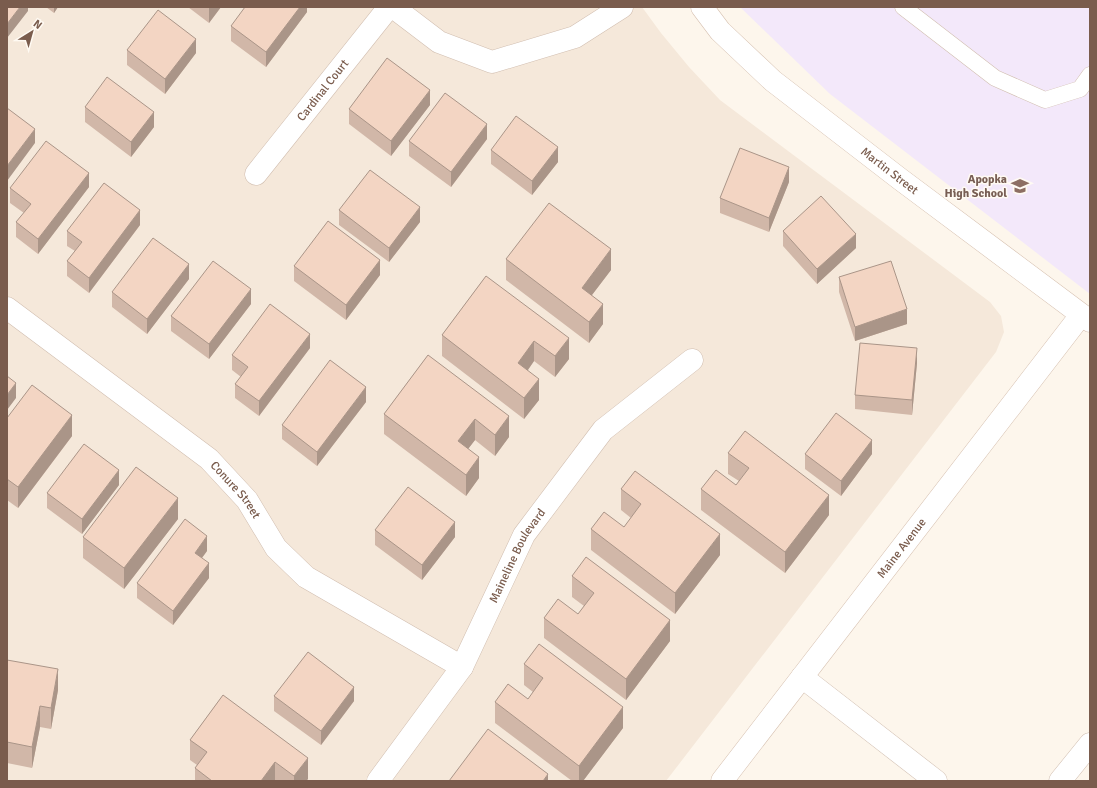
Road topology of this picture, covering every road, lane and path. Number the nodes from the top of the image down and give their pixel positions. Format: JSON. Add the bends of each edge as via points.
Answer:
{"nodes":[{"id":1,"x":389,"y":7,"type":"edge"},
{"id":2,"x":393,"y":7,"type":"edge"},
{"id":3,"x":622,"y":7,"type":"edge"},
{"id":4,"x":702,"y":7,"type":"edge"},
{"id":5,"x":903,"y":7,"type":"edge"},
{"id":6,"x":1090,"y":75,"type":"edge"},
{"id":7,"x":256,"y":174,"type":"dead end"},
{"id":8,"x":7,"y":308,"type":"edge"},
{"id":9,"x":1087,"y":313,"type":"edge"},
{"id":10,"x":692,"y":360,"type":"dead end"},
{"id":11,"x":462,"y":667,"type":"junction"},
{"id":12,"x":802,"y":677,"type":"junction"},
{"id":13,"x":1090,"y":744,"type":"edge"},
{"id":14,"x":378,"y":781,"type":"edge"},
{"id":15,"x":722,"y":781,"type":"edge"},
{"id":16,"x":936,"y":781,"type":"edge"},
{"id":17,"x":1060,"y":781,"type":"edge"}],
"edges":[{"from":1,"to":7,"type":"street","name":"Cardinal Court"},
{"from":2,"to":3,"type":"street","via":[[439,42],[492,62],[575,37]]},
{"from":4,"to":9,"type":"street","name":"Martin Street","via":[[720,31],[773,81],[900,179]]},
{"from":5,"to":6,"type":"lane","via":[[995,78],[1045,100],[1080,89]]},
{"from":8,"to":11,"type":"street","name":"Conure Street","via":[[209,459],[247,500],[276,548],[306,577]]},
{"from":9,"to":12,"type":"street","name":"Maine Avenue"},
{"from":10,"to":11,"type":"street","name":"Maineline Boulevard","via":[[602,430],[524,536]]},
{"from":11,"to":14,"type":"street","name":"Maineline Boulevard"},
{"from":12,"to":15,"type":"street","name":"Maine Avenue"},
{"from":12,"to":16,"type":"street"},
{"from":13,"to":17,"type":"street"}]}
